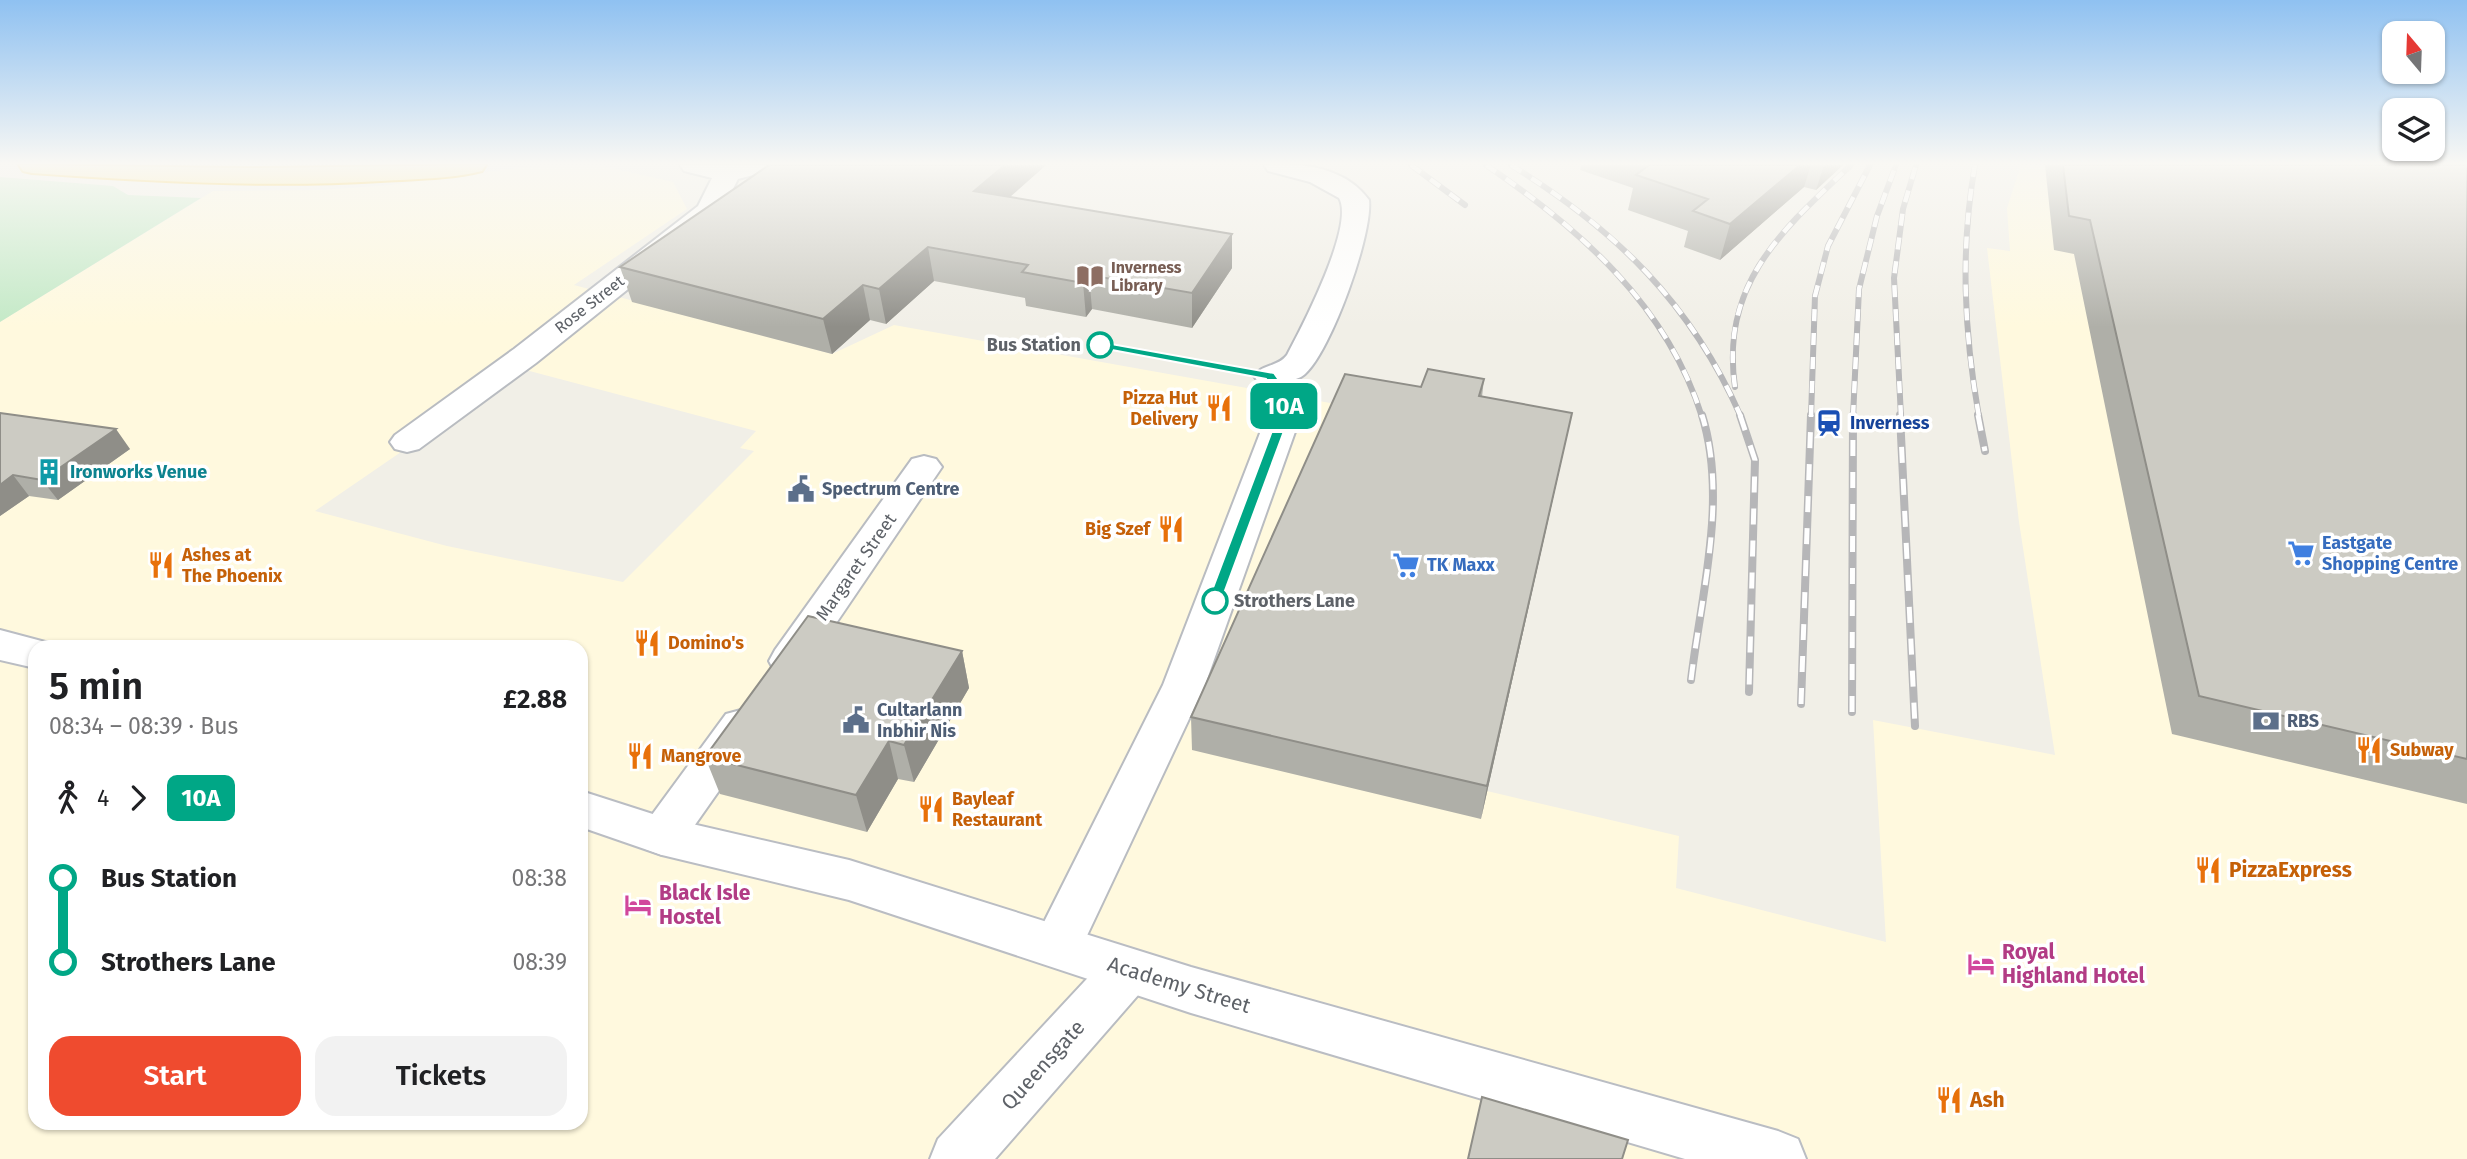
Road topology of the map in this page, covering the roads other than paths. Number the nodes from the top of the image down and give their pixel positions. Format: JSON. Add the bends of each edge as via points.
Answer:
{"nodes":[{"id":1,"x":698,"y":219,"type":"edge"},
{"id":2,"x":1357,"y":219,"type":"edge"},
{"id":3,"x":407,"y":442,"type":"dead end"},
{"id":4,"x":924,"y":467,"type":"dead end"},
{"id":5,"x":0,"y":645,"type":"edge"},
{"id":6,"x":28,"y":651,"type":"edge"},
{"id":7,"x":588,"y":811,"type":"edge"},
{"id":8,"x":662,"y":836,"type":"junction"},
{"id":9,"x":1057,"y":946,"type":"junction"},
{"id":10,"x":1128,"y":970,"type":"junction"},
{"id":11,"x":958,"y":1159,"type":"edge"},
{"id":12,"x":1778,"y":1159,"type":"edge"}],
"edges":[{"from":1,"to":3,"type":"street","name":"Rose Street","via":[[525,356]]},
{"from":2,"to":9,"type":"street","via":[[1335,284],[1302,355],[1295,366],[1270,376],[1280,390],[1284,415],[1184,685]]},
{"from":4,"to":8,"type":"street","name":"Margaret Street"},
{"from":5,"to":6,"type":"street"},
{"from":7,"to":8,"type":"street","name":"Academy Street"},
{"from":8,"to":9,"type":"street","name":"Academy Street","via":[[849,880]]},
{"from":9,"to":10,"type":"street","name":"Academy Street"},
{"from":10,"to":11,"type":"street","name":"Queensgate"},
{"from":10,"to":12,"type":"street","name":"Academy Street"}]}
